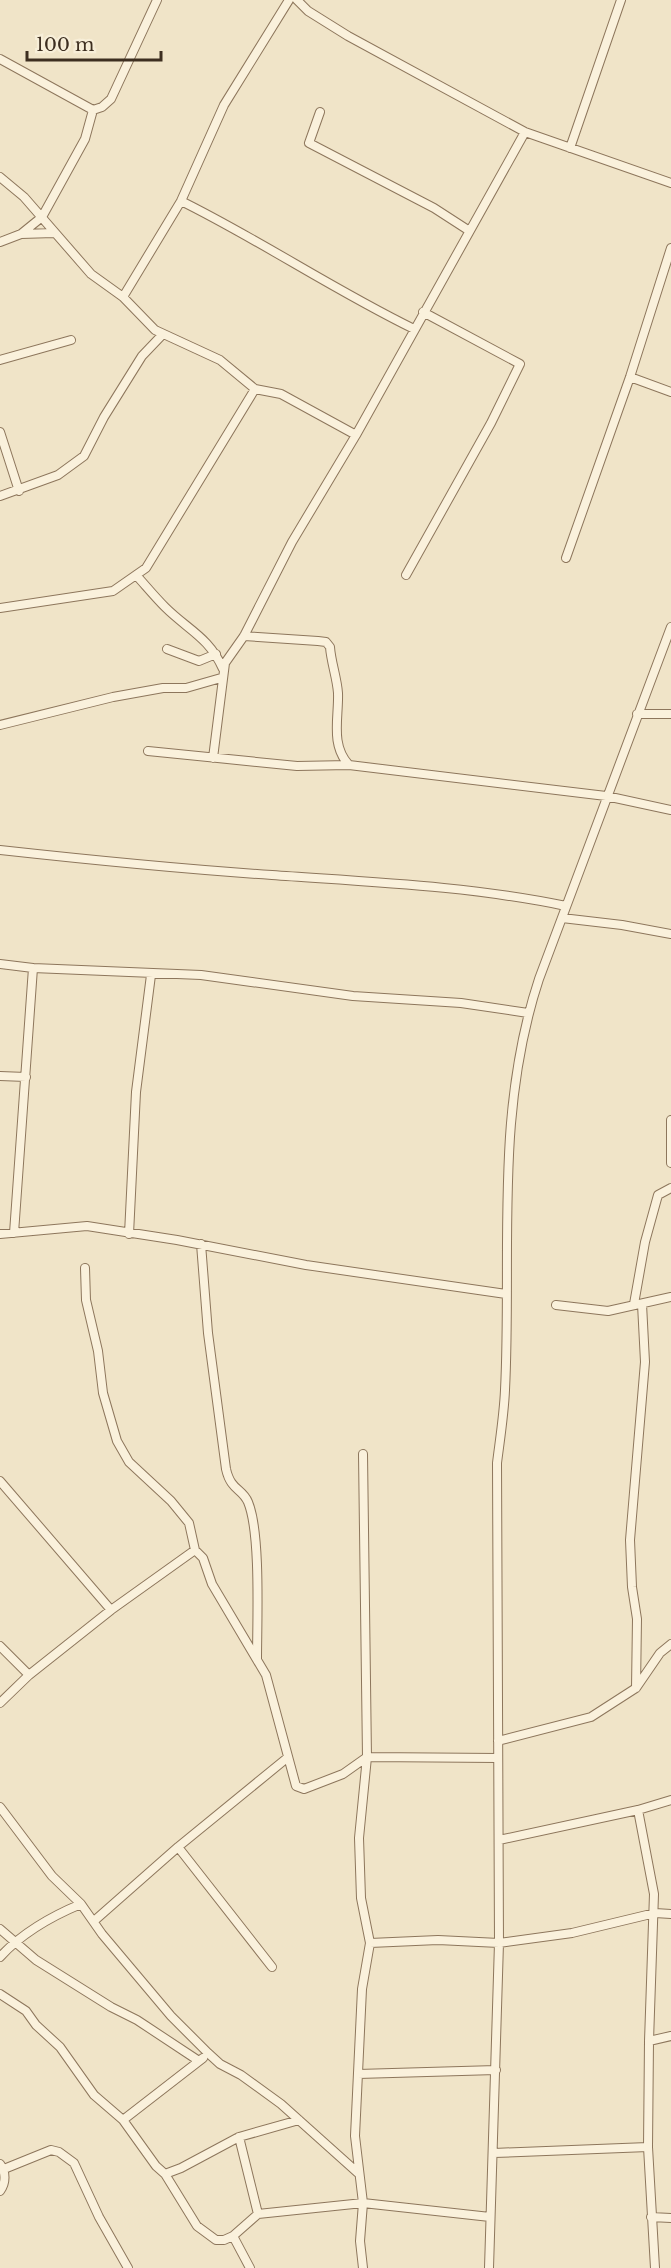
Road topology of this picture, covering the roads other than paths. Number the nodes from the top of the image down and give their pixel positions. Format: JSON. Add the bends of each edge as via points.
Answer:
{"nodes":[{"id":1,"x":157,"y":0,"type":"edge"},
{"id":2,"x":289,"y":0,"type":"edge"},
{"id":3,"x":297,"y":0,"type":"edge"},
{"id":4,"x":621,"y":0,"type":"edge"},
{"id":5,"x":0,"y":59,"type":"edge"},
{"id":6,"x":93,"y":110,"type":"junction"},
{"id":7,"x":320,"y":112,"type":"dead end"},
{"id":8,"x":525,"y":132,"type":"junction"},
{"id":9,"x":570,"y":148,"type":"junction"},
{"id":10,"x":0,"y":177,"type":"edge"},
{"id":11,"x":671,"y":183,"type":"edge"},
{"id":12,"x":181,"y":201,"type":"junction"},
{"id":13,"x":42,"y":217,"type":"junction"},
{"id":14,"x":468,"y":230,"type":"junction"},
{"id":15,"x":54,"y":233,"type":"junction"},
{"id":16,"x":21,"y":234,"type":"junction"},
{"id":17,"x":0,"y":242,"type":"edge"},
{"id":18,"x":671,"y":248,"type":"edge"},
{"id":19,"x":123,"y":297,"type":"junction"},
{"id":20,"x":423,"y":312,"type":"junction"},
{"id":21,"x":414,"y":329,"type":"junction"},
{"id":22,"x":163,"y":334,"type":"junction"},
{"id":23,"x":71,"y":340,"type":"dead end"},
{"id":24,"x":0,"y":360,"type":"edge"},
{"id":25,"x":630,"y":377,"type":"junction"},
{"id":26,"x":255,"y":389,"type":"junction"},
{"id":27,"x":671,"y":392,"type":"edge"},
{"id":28,"x":0,"y":432,"type":"edge"},
{"id":29,"x":356,"y":435,"type":"junction"},
{"id":30,"x":19,"y":491,"type":"junction"},
{"id":31,"x":0,"y":496,"type":"edge"},
{"id":32,"x":566,"y":558,"type":"dead end"},
{"id":33,"x":136,"y":575,"type":"junction"},
{"id":34,"x":406,"y":575,"type":"dead end"},
{"id":35,"x":0,"y":608,"type":"edge"},
{"id":36,"x":671,"y":627,"type":"edge"},
{"id":37,"x":244,"y":636,"type":"junction"},
{"id":38,"x":167,"y":649,"type":"dead end"},
{"id":39,"x":216,"y":654,"type":"junction"},
{"id":40,"x":223,"y":669,"type":"junction"},
{"id":41,"x":221,"y":678,"type":"junction"},
{"id":42,"x":638,"y":714,"type":"junction"},
{"id":43,"x":671,"y":714,"type":"edge"},
{"id":44,"x":0,"y":725,"type":"edge"},
{"id":45,"x":147,"y":751,"type":"dead end"},
{"id":46,"x":213,"y":758,"type":"junction"},
{"id":47,"x":349,"y":765,"type":"junction"},
{"id":48,"x":606,"y":796,"type":"junction"},
{"id":49,"x":671,"y":810,"type":"edge"},
{"id":50,"x":0,"y":850,"type":"edge"},
{"id":51,"x":566,"y":906,"type":"junction"},
{"id":52,"x":562,"y":918,"type":"junction"},
{"id":53,"x":671,"y":934,"type":"edge"},
{"id":54,"x":0,"y":964,"type":"edge"},
{"id":55,"x":33,"y":968,"type":"junction"},
{"id":56,"x":151,"y":975,"type":"junction"},
{"id":57,"x":528,"y":1013,"type":"junction"},
{"id":58,"x":0,"y":1076,"type":"edge"},
{"id":59,"x":26,"y":1077,"type":"junction"},
{"id":60,"x":671,"y":1120,"type":"edge"},
{"id":61,"x":671,"y":1162,"type":"edge"},
{"id":62,"x":671,"y":1188,"type":"edge"},
{"id":63,"x":15,"y":1233,"type":"junction"},
{"id":64,"x":0,"y":1234,"type":"edge"},
{"id":65,"x":129,"y":1234,"type":"junction"},
{"id":66,"x":201,"y":1244,"type":"junction"},
{"id":67,"x":85,"y":1268,"type":"dead end"},
{"id":68,"x":506,"y":1294,"type":"junction"},
{"id":69,"x":671,"y":1297,"type":"edge"},
{"id":70,"x":638,"y":1304,"type":"junction"},
{"id":71,"x":556,"y":1305,"type":"dead end"},
{"id":72,"x":363,"y":1454,"type":"dead end"},
{"id":73,"x":0,"y":1481,"type":"edge"},
{"id":74,"x":195,"y":1550,"type":"junction"},
{"id":75,"x":111,"y":1610,"type":"junction"},
{"id":76,"x":671,"y":1644,"type":"edge"},
{"id":77,"x":0,"y":1646,"type":"edge"},
{"id":78,"x":257,"y":1659,"type":"junction"},
{"id":79,"x":29,"y":1675,"type":"junction"},
{"id":80,"x":636,"y":1688,"type":"junction"},
{"id":81,"x":0,"y":1703,"type":"edge"},
{"id":82,"x":498,"y":1741,"type":"junction"},
{"id":83,"x":367,"y":1757,"type":"junction"},
{"id":84,"x":287,"y":1758,"type":"junction"},
{"id":85,"x":498,"y":1758,"type":"junction"},
{"id":86,"x":671,"y":1800,"type":"edge"},
{"id":87,"x":0,"y":1807,"type":"edge"},
{"id":88,"x":638,"y":1810,"type":"junction"},
{"id":89,"x":499,"y":1840,"type":"junction"},
{"id":90,"x":178,"y":1847,"type":"junction"},
{"id":91,"x":81,"y":1904,"type":"junction"},
{"id":92,"x":655,"y":1913,"type":"junction"},
{"id":93,"x":671,"y":1914,"type":"edge"},
{"id":94,"x":94,"y":1921,"type":"junction"},
{"id":95,"x":0,"y":1929,"type":"edge"},
{"id":96,"x":17,"y":1941,"type":"junction"},
{"id":97,"x":370,"y":1943,"type":"junction"},
{"id":98,"x":499,"y":1943,"type":"junction"},
{"id":99,"x":0,"y":1957,"type":"edge"},
{"id":100,"x":272,"y":1967,"type":"dead end"},
{"id":101,"x":0,"y":1994,"type":"edge"},
{"id":102,"x":671,"y":2036,"type":"edge"},
{"id":103,"x":649,"y":2041,"type":"junction"},
{"id":104,"x":208,"y":2053,"type":"junction"},
{"id":105,"x":199,"y":2061,"type":"junction"},
{"id":106,"x":496,"y":2070,"type":"junction"},
{"id":107,"x":358,"y":2074,"type":"junction"},
{"id":108,"x":123,"y":2120,"type":"junction"},
{"id":109,"x":298,"y":2120,"type":"junction"},
{"id":110,"x":239,"y":2137,"type":"junction"},
{"id":111,"x":648,"y":2147,"type":"junction"},
{"id":112,"x":494,"y":2153,"type":"junction"},
{"id":113,"x":2,"y":2166,"type":"edge"},
{"id":114,"x":358,"y":2173,"type":"junction"},
{"id":115,"x":165,"y":2174,"type":"junction"},
{"id":116,"x":0,"y":2192,"type":"edge"},
{"id":117,"x":363,"y":2203,"type":"junction"},
{"id":118,"x":258,"y":2214,"type":"junction"},
{"id":119,"x":490,"y":2217,"type":"junction"},
{"id":120,"x":651,"y":2217,"type":"junction"},
{"id":121,"x":671,"y":2217,"type":"edge"},
{"id":122,"x":233,"y":2236,"type":"junction"},
{"id":123,"x":128,"y":2268,"type":"edge"},
{"id":124,"x":250,"y":2268,"type":"edge"},
{"id":125,"x":363,"y":2268,"type":"edge"},
{"id":126,"x":489,"y":2268,"type":"edge"},
{"id":127,"x":655,"y":2268,"type":"edge"}],
"edges":[{"from":1,"to":6,"type":"street","via":[[111,99]]},
{"from":2,"to":12,"type":"street","via":[[224,105]]},
{"from":3,"to":8,"type":"street","via":[[348,36]]},
{"from":4,"to":9,"type":"street"},
{"from":5,"to":6,"type":"street"},
{"from":6,"to":13,"type":"street","via":[[85,139]]},
{"from":7,"to":14,"type":"street","via":[[309,143]]},
{"from":8,"to":9,"type":"street"},
{"from":8,"to":14,"type":"street"},
{"from":9,"to":11,"type":"street"},
{"from":10,"to":13,"type":"street"},
{"from":12,"to":19,"type":"street"},
{"from":12,"to":21,"type":"street"},
{"from":13,"to":15,"type":"street"},
{"from":13,"to":16,"type":"street"},
{"from":14,"to":20,"type":"street"},
{"from":15,"to":16,"type":"street"},
{"from":15,"to":19,"type":"street","via":[[92,274]]},
{"from":16,"to":17,"type":"street"},
{"from":18,"to":25,"type":"street"},
{"from":19,"to":22,"type":"street"},
{"from":20,"to":21,"type":"street"},
{"from":20,"to":34,"type":"street","via":[[520,364]]},
{"from":21,"to":29,"type":"street"},
{"from":22,"to":26,"type":"street","via":[[220,360]]},
{"from":22,"to":30,"type":"street","via":[[142,356],[84,456],[58,475]]},
{"from":23,"to":24,"type":"street"},
{"from":25,"to":27,"type":"street"},
{"from":25,"to":32,"type":"street"},
{"from":26,"to":29,"type":"street","via":[[281,394]]},
{"from":26,"to":33,"type":"street","via":[[155,555]]},
{"from":28,"to":30,"type":"street"},
{"from":29,"to":37,"type":"street","via":[[292,542]]},
{"from":30,"to":31,"type":"street"},
{"from":33,"to":35,"type":"street","via":[[113,591]]},
{"from":33,"to":39,"type":"street"},
{"from":36,"to":42,"type":"street"},
{"from":37,"to":40,"type":"street"},
{"from":37,"to":47,"type":"street","via":[[326,642],[338,692],[336,732],[342,756]]},
{"from":38,"to":39,"type":"street","via":[[199,661]]},
{"from":39,"to":40,"type":"street"},
{"from":40,"to":41,"type":"street"},
{"from":41,"to":44,"type":"street","via":[[186,688],[114,697]]},
{"from":41,"to":46,"type":"street"},
{"from":42,"to":43,"type":"street"},
{"from":42,"to":48,"type":"street"},
{"from":45,"to":46,"type":"street"},
{"from":46,"to":47,"type":"street","via":[[297,766]]},
{"from":47,"to":48,"type":"street"},
{"from":48,"to":49,"type":"street"},
{"from":48,"to":51,"type":"street"},
{"from":50,"to":51,"type":"street","via":[[144,866],[398,884],[521,897]]},
{"from":51,"to":52,"type":"street"},
{"from":52,"to":53,"type":"street"},
{"from":52,"to":57,"type":"street"},
{"from":54,"to":55,"type":"street"},
{"from":55,"to":56,"type":"street"},
{"from":55,"to":59,"type":"street"},
{"from":56,"to":57,"type":"street","via":[[201,975],[353,996]]},
{"from":56,"to":65,"type":"street","via":[[136,1092]]},
{"from":57,"to":68,"type":"street","via":[[512,1099],[505,1194]]},
{"from":58,"to":59,"type":"street"},
{"from":59,"to":63,"type":"street"},
{"from":60,"to":61,"type":"street"},
{"from":62,"to":70,"type":"street","via":[[658,1195],[645,1242]]},
{"from":63,"to":64,"type":"street"},
{"from":63,"to":65,"type":"street","via":[[87,1226]]},
{"from":65,"to":66,"type":"street"},
{"from":66,"to":68,"type":"street","via":[[306,1265]]},
{"from":66,"to":78,"type":"street","via":[[226,1468],[229,1483],[248,1500],[253,1525]]},
{"from":67,"to":74,"type":"street","via":[[86,1300],[103,1393],[117,1441],[129,1462],[189,1523]]},
{"from":68,"to":82,"type":"street","via":[[505,1391],[497,1463]]},
{"from":69,"to":70,"type":"street"},
{"from":70,"to":71,"type":"street","via":[[608,1311]]},
{"from":70,"to":80,"type":"street","via":[[645,1362],[630,1540],[637,1619]]},
{"from":72,"to":83,"type":"street"},
{"from":73,"to":75,"type":"street"},
{"from":74,"to":75,"type":"street"},
{"from":74,"to":78,"type":"street"},
{"from":75,"to":79,"type":"street"},
{"from":76,"to":80,"type":"street","via":[[660,1653]]},
{"from":77,"to":79,"type":"street"},
{"from":78,"to":84,"type":"street","via":[[266,1675]]},
{"from":79,"to":81,"type":"street"},
{"from":80,"to":82,"type":"street","via":[[591,1717]]},
{"from":82,"to":85,"type":"street"},
{"from":83,"to":84,"type":"street","via":[[343,1774],[304,1789],[296,1786]]},
{"from":83,"to":85,"type":"street"},
{"from":83,"to":97,"type":"street","via":[[359,1838],[361,1898]]},
{"from":84,"to":90,"type":"street"},
{"from":85,"to":89,"type":"street"},
{"from":86,"to":88,"type":"street"},
{"from":87,"to":91,"type":"street","via":[[52,1876]]},
{"from":88,"to":89,"type":"street"},
{"from":88,"to":92,"type":"street"},
{"from":89,"to":98,"type":"street"},
{"from":90,"to":94,"type":"street"},
{"from":90,"to":100,"type":"street"},
{"from":91,"to":94,"type":"street"},
{"from":91,"to":96,"type":"street","via":[[49,1919]]},
{"from":92,"to":93,"type":"street"},
{"from":92,"to":98,"type":"street","via":[[572,1933]]},
{"from":92,"to":103,"type":"street"},
{"from":94,"to":104,"type":"street","via":[[171,2016]]},
{"from":95,"to":96,"type":"street"},
{"from":96,"to":99,"type":"street"},
{"from":96,"to":105,"type":"street","via":[[36,1960]]},
{"from":97,"to":98,"type":"street"},
{"from":97,"to":107,"type":"street","via":[[362,1989]]},
{"from":98,"to":106,"type":"street"},
{"from":101,"to":108,"type":"street","via":[[26,2011],[60,2047],[94,2095]]},
{"from":102,"to":103,"type":"street"},
{"from":103,"to":111,"type":"street"},
{"from":104,"to":105,"type":"street"},
{"from":104,"to":109,"type":"street"},
{"from":105,"to":108,"type":"street"},
{"from":106,"to":107,"type":"street"},
{"from":106,"to":112,"type":"street"},
{"from":107,"to":114,"type":"street"},
{"from":108,"to":115,"type":"street"},
{"from":109,"to":110,"type":"street"},
{"from":109,"to":114,"type":"street"},
{"from":110,"to":115,"type":"street"},
{"from":110,"to":118,"type":"street"},
{"from":111,"to":112,"type":"street"},
{"from":111,"to":120,"type":"street"},
{"from":112,"to":119,"type":"street"},
{"from":113,"to":116,"type":"street"},
{"from":113,"to":123,"type":"street","via":[[51,2150],[67,2157],[74,2163]]},
{"from":114,"to":117,"type":"street"},
{"from":115,"to":122,"type":"street","via":[[184,2208],[206,2235],[224,2240]]},
{"from":117,"to":118,"type":"street"},
{"from":117,"to":119,"type":"street"},
{"from":117,"to":125,"type":"street"},
{"from":118,"to":122,"type":"street"},
{"from":119,"to":126,"type":"street"},
{"from":120,"to":121,"type":"street"},
{"from":120,"to":127,"type":"street"},
{"from":122,"to":124,"type":"street"}]}
